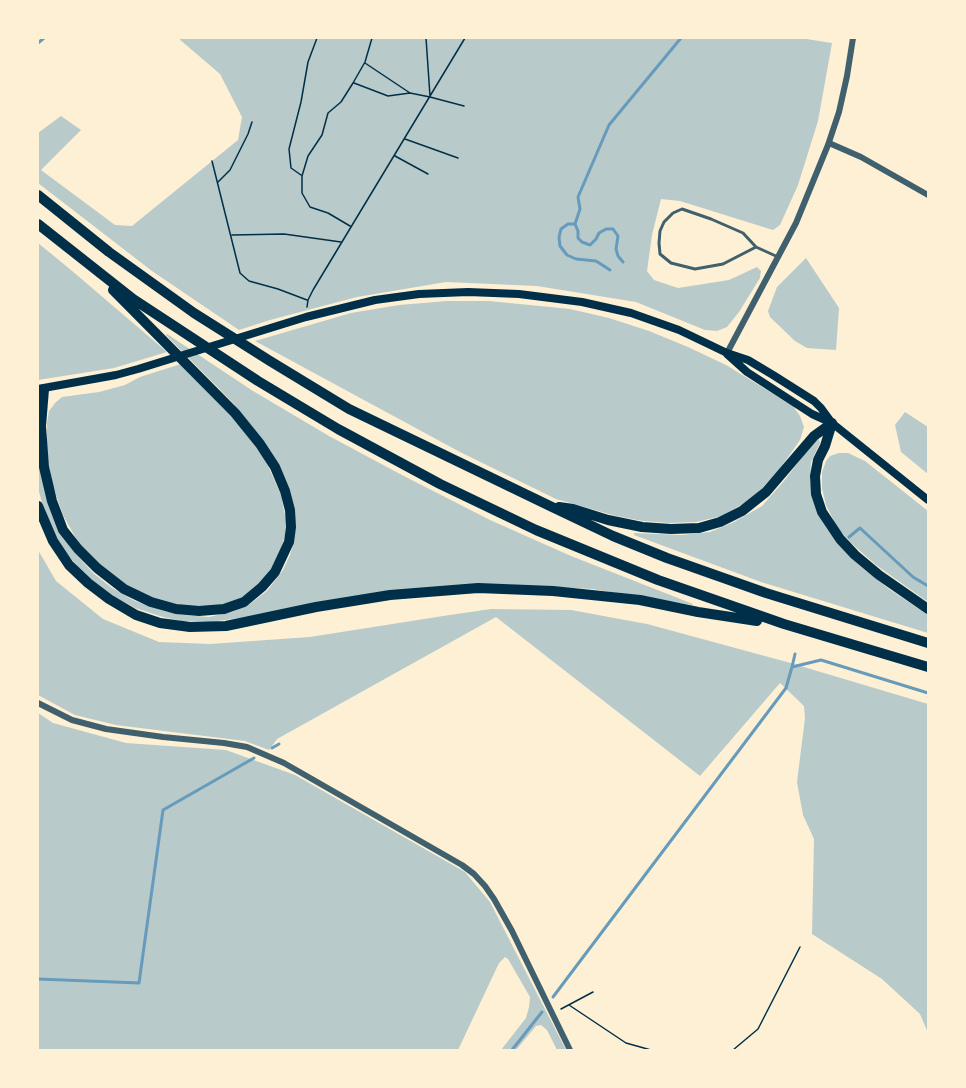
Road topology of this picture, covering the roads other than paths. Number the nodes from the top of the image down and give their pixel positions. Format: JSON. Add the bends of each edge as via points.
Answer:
{"nodes":[{"id":1,"x":852,"y":38,"type":"edge"},
{"id":2,"x":829,"y":143,"type":"junction"},
{"id":3,"x":38,"y":195,"type":"edge"},
{"id":4,"x":928,"y":195,"type":"edge"},
{"id":5,"x":38,"y":224,"type":"edge"},
{"id":6,"x":756,"y":247,"type":"junction"},
{"id":7,"x":778,"y":257,"type":"junction"},
{"id":8,"x":88,"y":264,"type":"junction"},
{"id":9,"x":727,"y":353,"type":"junction"},
{"id":10,"x":41,"y":389,"type":"edge"},
{"id":11,"x":832,"y":423,"type":"junction"},
{"id":12,"x":928,"y":500,"type":"edge"},
{"id":13,"x":38,"y":506,"type":"edge"},
{"id":14,"x":550,"y":506,"type":"junction"},
{"id":15,"x":928,"y":609,"type":"edge"},
{"id":16,"x":784,"y":624,"type":"junction"},
{"id":17,"x":928,"y":642,"type":"edge"},
{"id":18,"x":928,"y":667,"type":"edge"},
{"id":19,"x":38,"y":703,"type":"edge"},
{"id":20,"x":570,"y":1050,"type":"edge"}],
"edges":[{"from":1,"to":2,"type":"street","via":[[847,76]]},
{"from":2,"to":4,"type":"street"},
{"from":2,"to":7,"type":"street"},
{"from":3,"to":14,"type":"highway","via":[[109,252],[270,362],[349,409]]},
{"from":5,"to":8,"type":"highway"},
{"from":6,"to":6,"type":"lane","via":[[723,264],[695,269],[671,263],[660,254],[660,231],[664,222],[682,209],[743,233]]},
{"from":6,"to":7,"type":"lane"},
{"from":7,"to":9,"type":"street"},
{"from":8,"to":10,"type":"highway","via":[[235,413],[275,467],[285,491],[291,527],[289,542],[275,572],[244,602],[199,611],[152,602],[124,589],[97,568],[63,530],[52,501],[44,467]]},
{"from":8,"to":16,"type":"highway","via":[[133,299],[258,381],[440,484],[536,530],[658,580]]},
{"from":9,"to":10,"type":"main road","via":[[632,313],[582,302],[519,294],[419,294],[306,317],[138,369]]},
{"from":9,"to":11,"type":"main road","via":[[748,360],[797,389],[821,408]]},
{"from":11,"to":12,"type":"main road"},
{"from":11,"to":14,"type":"highway","via":[[814,436],[766,492],[720,522],[699,528],[642,527]]},
{"from":11,"to":15,"type":"highway","via":[[815,476],[822,512],[855,555]]},
{"from":13,"to":16,"type":"highway","via":[[52,541],[69,565],[109,599],[160,623],[226,626],[390,595],[478,588],[640,600]]},
{"from":14,"to":17,"type":"highway","via":[[689,566]]},
{"from":16,"to":18,"type":"highway"},
{"from":19,"to":20,"type":"street","via":[[72,720],[106,729],[247,747],[284,763],[462,865],[494,899]]}]}
